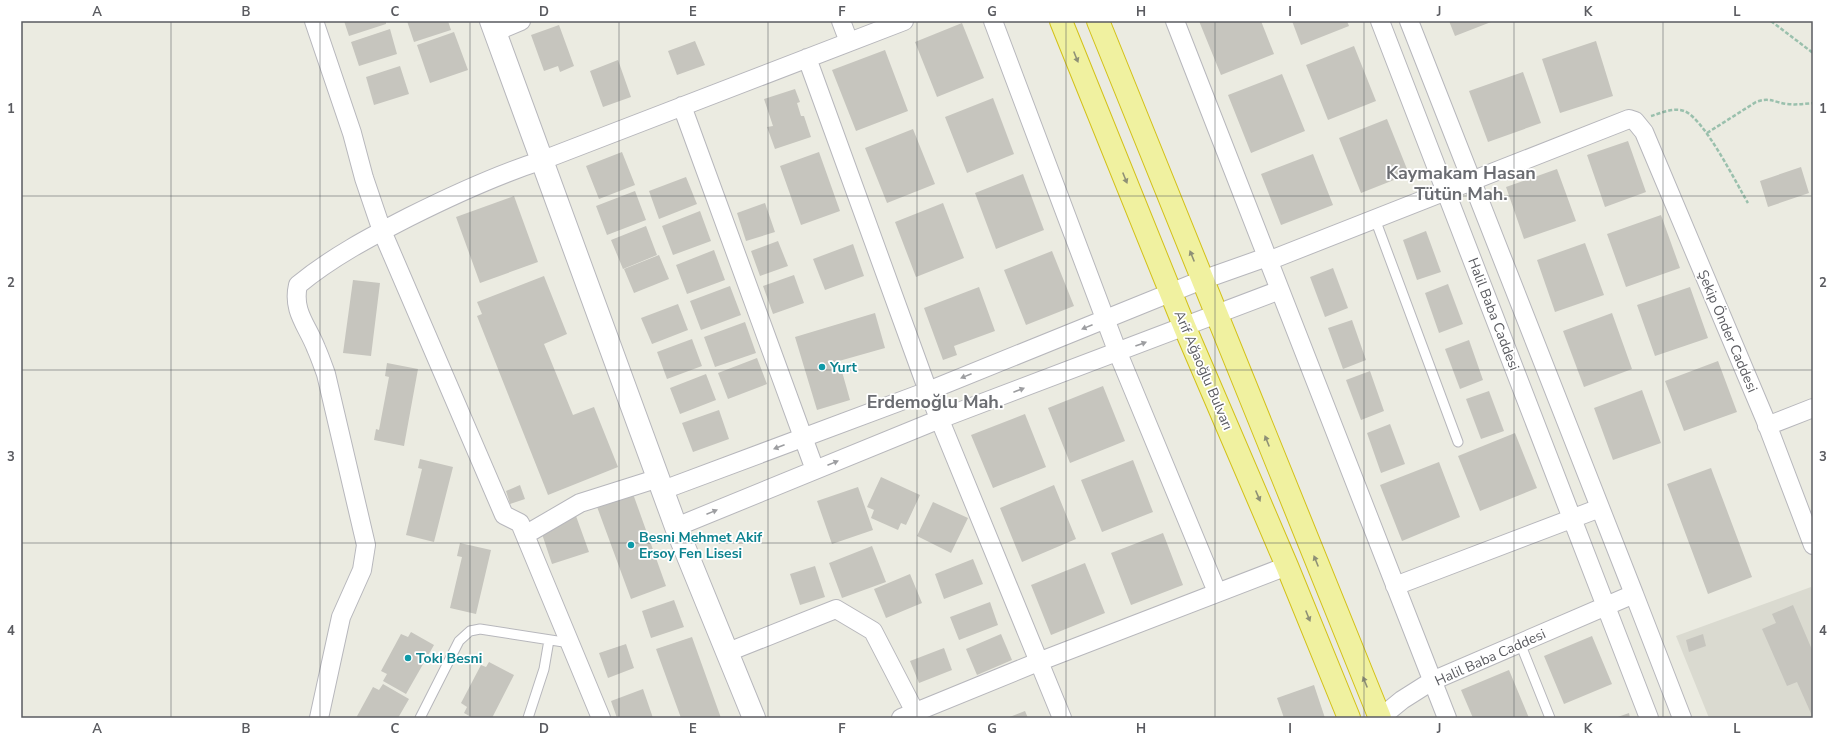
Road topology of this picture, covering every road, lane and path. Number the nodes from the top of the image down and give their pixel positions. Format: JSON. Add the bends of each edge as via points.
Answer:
{"nodes":[{"id":1,"x":314,"y":21,"type":"edge"},
{"id":2,"x":521,"y":21,"type":"edge"},
{"id":3,"x":841,"y":21,"type":"edge"},
{"id":4,"x":904,"y":21,"type":"edge"},
{"id":5,"x":993,"y":21,"type":"edge"},
{"id":6,"x":1062,"y":21,"type":"edge"},
{"id":7,"x":1098,"y":21,"type":"edge"},
{"id":8,"x":1175,"y":21,"type":"edge"},
{"id":9,"x":1380,"y":21,"type":"edge"},
{"id":10,"x":1409,"y":21,"type":"edge"},
{"id":11,"x":1771,"y":21,"type":"edge"},
{"id":12,"x":493,"y":26,"type":"edge"},
{"id":13,"x":849,"y":42,"type":"junction"},
{"id":14,"x":1813,"y":53,"type":"edge"},
{"id":15,"x":807,"y":58,"type":"junction"},
{"id":16,"x":1813,"y":103,"type":"edge"},
{"id":17,"x":682,"y":106,"type":"junction"},
{"id":18,"x":1635,"y":121,"type":"junction"},
{"id":19,"x":1707,"y":133,"type":"junction"},
{"id":20,"x":543,"y":160,"type":"junction"},
{"id":21,"x":1471,"y":182,"type":"junction"},
{"id":22,"x":1447,"y":191,"type":"junction"},
{"id":23,"x":1748,"y":203,"type":"dead end"},
{"id":24,"x":1375,"y":219,"type":"junction"},
{"id":25,"x":382,"y":231,"type":"junction"},
{"id":26,"x":1268,"y":259,"type":"junction"},
{"id":27,"x":1202,"y":280,"type":"junction"},
{"id":28,"x":1280,"y":290,"type":"junction"},
{"id":29,"x":1171,"y":293,"type":"junction"},
{"id":30,"x":1216,"y":314,"type":"junction"},
{"id":31,"x":1106,"y":320,"type":"junction"},
{"id":32,"x":1185,"y":328,"type":"junction"},
{"id":33,"x":1118,"y":353,"type":"junction"},
{"id":34,"x":928,"y":391,"type":"junction"},
{"id":35,"x":1813,"y":408,"type":"edge"},
{"id":36,"x":940,"y":419,"type":"junction"},
{"id":37,"x":1767,"y":426,"type":"junction"},
{"id":38,"x":803,"y":438,"type":"junction"},
{"id":39,"x":1458,"y":442,"type":"dead end"},
{"id":40,"x":815,"y":470,"type":"junction"},
{"id":41,"x":661,"y":484,"type":"junction"},
{"id":42,"x":1600,"y":508,"type":"junction"},
{"id":43,"x":1572,"y":519,"type":"junction"},
{"id":44,"x":676,"y":527,"type":"junction"},
{"id":45,"x":525,"y":535,"type":"junction"},
{"id":46,"x":1813,"y":545,"type":"edge"},
{"id":47,"x":1287,"y":566,"type":"junction"},
{"id":48,"x":1395,"y":586,"type":"junction"},
{"id":49,"x":1217,"y":592,"type":"junction"},
{"id":50,"x":1634,"y":594,"type":"junction"},
{"id":51,"x":1606,"y":606,"type":"junction"},
{"id":52,"x":549,"y":640,"type":"junction"},
{"id":53,"x":570,"y":643,"type":"junction"},
{"id":54,"x":1520,"y":643,"type":"junction"},
{"id":55,"x":728,"y":652,"type":"junction"},
{"id":56,"x":1038,"y":662,"type":"junction"},
{"id":57,"x":1432,"y":681,"type":"junction"},
{"id":58,"x":908,"y":715,"type":"edge"},
{"id":59,"x":320,"y":718,"type":"edge"},
{"id":60,"x":420,"y":718,"type":"edge"},
{"id":61,"x":528,"y":718,"type":"edge"},
{"id":62,"x":601,"y":718,"type":"edge"},
{"id":63,"x":754,"y":718,"type":"edge"},
{"id":64,"x":1062,"y":718,"type":"edge"},
{"id":65,"x":1349,"y":718,"type":"edge"},
{"id":66,"x":1380,"y":718,"type":"edge"},
{"id":67,"x":1447,"y":718,"type":"edge"},
{"id":68,"x":1550,"y":718,"type":"edge"},
{"id":69,"x":1649,"y":718,"type":"edge"},
{"id":70,"x":1682,"y":718,"type":"edge"}],
"edges":[{"from":1,"to":25,"type":"street"},
{"from":2,"to":12,"type":"street"},
{"from":3,"to":13,"type":"street"},
{"from":4,"to":13,"type":"street"},
{"from":5,"to":31,"type":"street"},
{"from":6,"to":29,"type":"highway","name":"Arif Ağaoğlu Bulvarı","one_way":true},
{"from":27,"to":7,"type":"highway","one_way":true},
{"from":8,"to":26,"type":"street"},
{"from":9,"to":22,"type":"street","name":"Halil Baba Caddesi"},
{"from":10,"to":21,"type":"street"},
{"from":11,"to":14,"type":"path"},
{"from":12,"to":20,"type":"street"},
{"from":13,"to":15,"type":"street"},
{"from":15,"to":17,"type":"street"},
{"from":15,"to":34,"type":"street"},
{"from":16,"to":19,"type":"path","via":[[1786,104],[1772,99],[1756,102]]},
{"from":17,"to":20,"type":"street"},
{"from":17,"to":38,"type":"street"},
{"from":18,"to":19,"type":"path","via":[[1666,112],[1684,111],[1694,117]]},
{"from":18,"to":21,"type":"street","via":[[1630,119]]},
{"from":18,"to":37,"type":"street","name":"Şekip Önder Caddesi","via":[[1644,132]]},
{"from":19,"to":23,"type":"path"},
{"from":20,"to":25,"type":"street","via":[[500,174]]},
{"from":20,"to":41,"type":"street"},
{"from":21,"to":22,"type":"street"},
{"from":21,"to":42,"type":"street"},
{"from":22,"to":24,"type":"street"},
{"from":22,"to":43,"type":"street","name":"Halil Baba Caddesi"},
{"from":24,"to":26,"type":"street"},
{"from":24,"to":39,"type":"lane"},
{"from":25,"to":45,"type":"street","via":[[504,515],[520,523]]},
{"from":25,"to":59,"type":"street","via":[[309,276],[298,285],[295,296],[298,312],[326,374],[366,545],[362,570],[341,617]]},
{"from":26,"to":27,"type":"street"},
{"from":26,"to":28,"type":"street"},
{"from":27,"to":29,"type":"street"},
{"from":27,"to":30,"type":"highway"},
{"from":28,"to":30,"type":"street"},
{"from":28,"to":48,"type":"street"},
{"from":29,"to":31,"type":"street"},
{"from":29,"to":32,"type":"highway","name":"Arif Ağaoğlu Bulvarı"},
{"from":30,"to":32,"type":"street"},
{"from":66,"to":30,"type":"highway","one_way":true},
{"from":31,"to":33,"type":"street"},
{"from":31,"to":34,"type":"street","one_way":true},
{"from":33,"to":32,"type":"street","one_way":true},
{"from":32,"to":47,"type":"highway","name":"Arif Ağaoğlu Bulvarı","one_way":true},
{"from":36,"to":33,"type":"street","one_way":true},
{"from":33,"to":49,"type":"street"},
{"from":34,"to":36,"type":"street"},
{"from":34,"to":38,"type":"street"},
{"from":35,"to":37,"type":"street"},
{"from":40,"to":36,"type":"street","one_way":true},
{"from":36,"to":56,"type":"street"},
{"from":37,"to":46,"type":"street","name":"Şekip Önder Caddesi"},
{"from":38,"to":40,"type":"street"},
{"from":38,"to":41,"type":"street","one_way":true},
{"from":44,"to":40,"type":"street","one_way":true},
{"from":41,"to":44,"type":"street"},
{"from":41,"to":45,"type":"street","via":[[580,503]]},
{"from":42,"to":43,"type":"street"},
{"from":42,"to":50,"type":"street"},
{"from":43,"to":48,"type":"street"},
{"from":43,"to":51,"type":"street","name":"Halil Baba Caddesi"},
{"from":44,"to":55,"type":"street"},
{"from":45,"to":53,"type":"street"},
{"from":47,"to":49,"type":"street"},
{"from":47,"to":65,"type":"highway","name":"Arif Ağaoğlu Bulvarı","one_way":true},
{"from":48,"to":57,"type":"street"},
{"from":49,"to":56,"type":"street"},
{"from":50,"to":51,"type":"street","name":"Halil Baba Caddesi"},
{"from":50,"to":70,"type":"street"},
{"from":51,"to":54,"type":"street","name":"Halil Baba Caddesi"},
{"from":51,"to":69,"type":"street","name":"Halil Baba Caddesi"},
{"from":52,"to":53,"type":"lane"},
{"from":52,"to":60,"type":"lane","via":[[480,629],[470,631],[459,641]]},
{"from":52,"to":61,"type":"lane","via":[[544,669]]},
{"from":53,"to":62,"type":"street"},
{"from":54,"to":57,"type":"street","name":"Halil Baba Caddesi"},
{"from":54,"to":68,"type":"lane"},
{"from":55,"to":58,"type":"street","via":[[836,609],[873,631]]},
{"from":55,"to":63,"type":"street"},
{"from":56,"to":58,"type":"street"},
{"from":56,"to":64,"type":"street"},
{"from":57,"to":66,"type":"street","name":"Halil Baba Caddesi"},
{"from":57,"to":67,"type":"street"}]}
